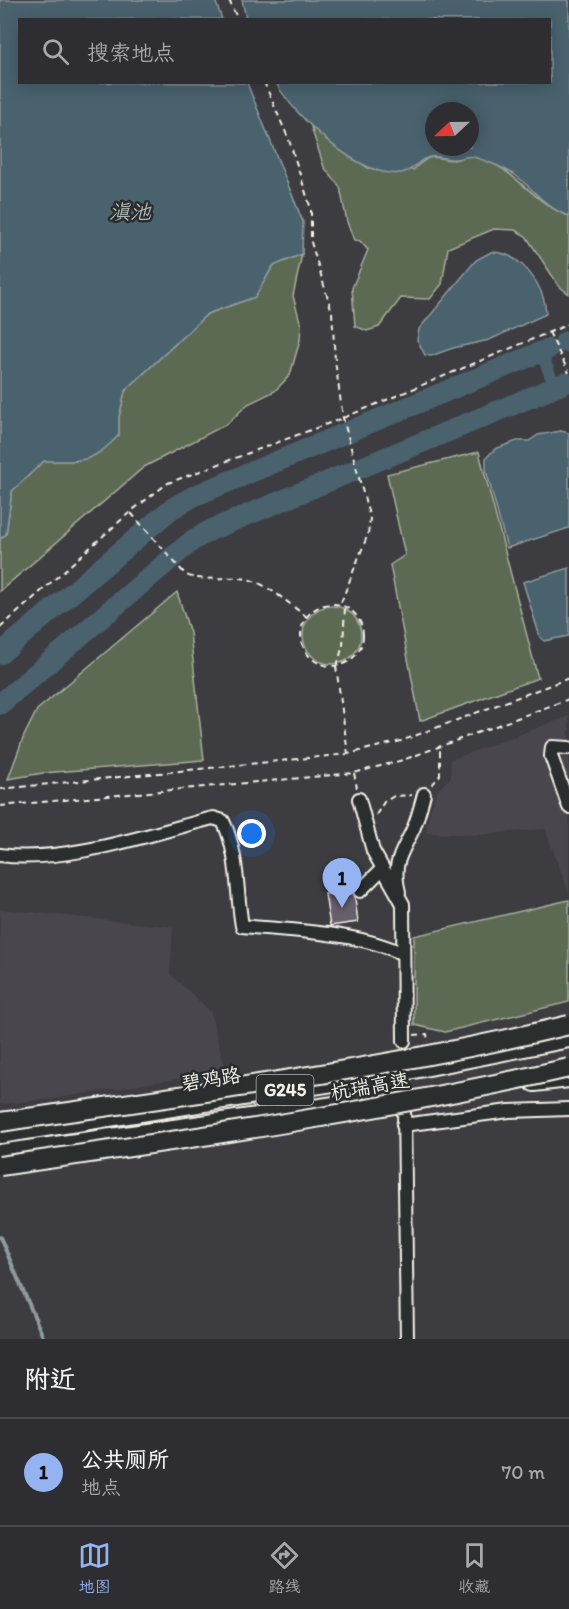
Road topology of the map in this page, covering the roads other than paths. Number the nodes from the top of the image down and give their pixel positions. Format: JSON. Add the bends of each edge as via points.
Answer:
{"nodes":[{"id":1,"x":569,"y":748,"type":"edge"},
{"id":2,"x":424,"y":794,"type":"road end"},
{"id":3,"x":359,"y":799,"type":"road end"},
{"id":4,"x":569,"y":807,"type":"edge"},
{"id":5,"x":0,"y":855,"type":"edge"},
{"id":6,"x":382,"y":869,"type":"junction"},
{"id":7,"x":360,"y":891,"type":"dead end"},
{"id":8,"x":403,"y":904,"type":"junction"},
{"id":9,"x":404,"y":954,"type":"junction"},
{"id":10,"x":569,"y":1025,"type":"edge"},
{"id":11,"x":404,"y":1038,"type":"tunnel mouth"},
{"id":12,"x":569,"y":1038,"type":"edge"},
{"id":13,"x":569,"y":1068,"type":"edge"},
{"id":14,"x":569,"y":1078,"type":"edge"},
{"id":15,"x":404,"y":1108,"type":"tunnel mouth"},
{"id":16,"x":569,"y":1109,"type":"edge"},
{"id":17,"x":0,"y":1122,"type":"edge"},
{"id":18,"x":404,"y":1125,"type":"junction"},
{"id":19,"x":0,"y":1134,"type":"edge"},
{"id":20,"x":0,"y":1154,"type":"edge"},
{"id":21,"x":0,"y":1166,"type":"edge"},
{"id":22,"x":407,"y":1339,"type":"edge"}],
"edges":[{"from":1,"to":4,"type":"street","via":[[552,747],[550,756]]},
{"from":2,"to":8,"type":"street","via":[[414,827],[399,854],[397,882]]},
{"from":3,"to":6,"type":"street"},
{"from":5,"to":9,"type":"street","via":[[48,856],[213,818],[223,821],[229,834],[242,926],[350,939]]},
{"from":6,"to":7,"type":"street"},
{"from":6,"to":8,"type":"street"},
{"from":8,"to":9,"type":"street"},
{"from":9,"to":11,"type":"street"},
{"from":10,"to":17,"type":"highway","name":"杭瑞高速","bridge":true,"via":[[348,1070]]},
{"from":12,"to":19,"type":"highway","name":"碧鸡路","number":"G245","via":[[404,1071]]},
{"from":13,"to":21,"type":"highway","name":"杭瑞高速","bridge":true,"via":[[311,1119]]},
{"from":14,"to":20,"type":"highway","number":"G245","via":[[404,1096]]},
{"from":15,"to":18,"type":"street"},
{"from":16,"to":18,"type":"street","via":[[509,1111]]},
{"from":18,"to":22,"type":"street"}]}
